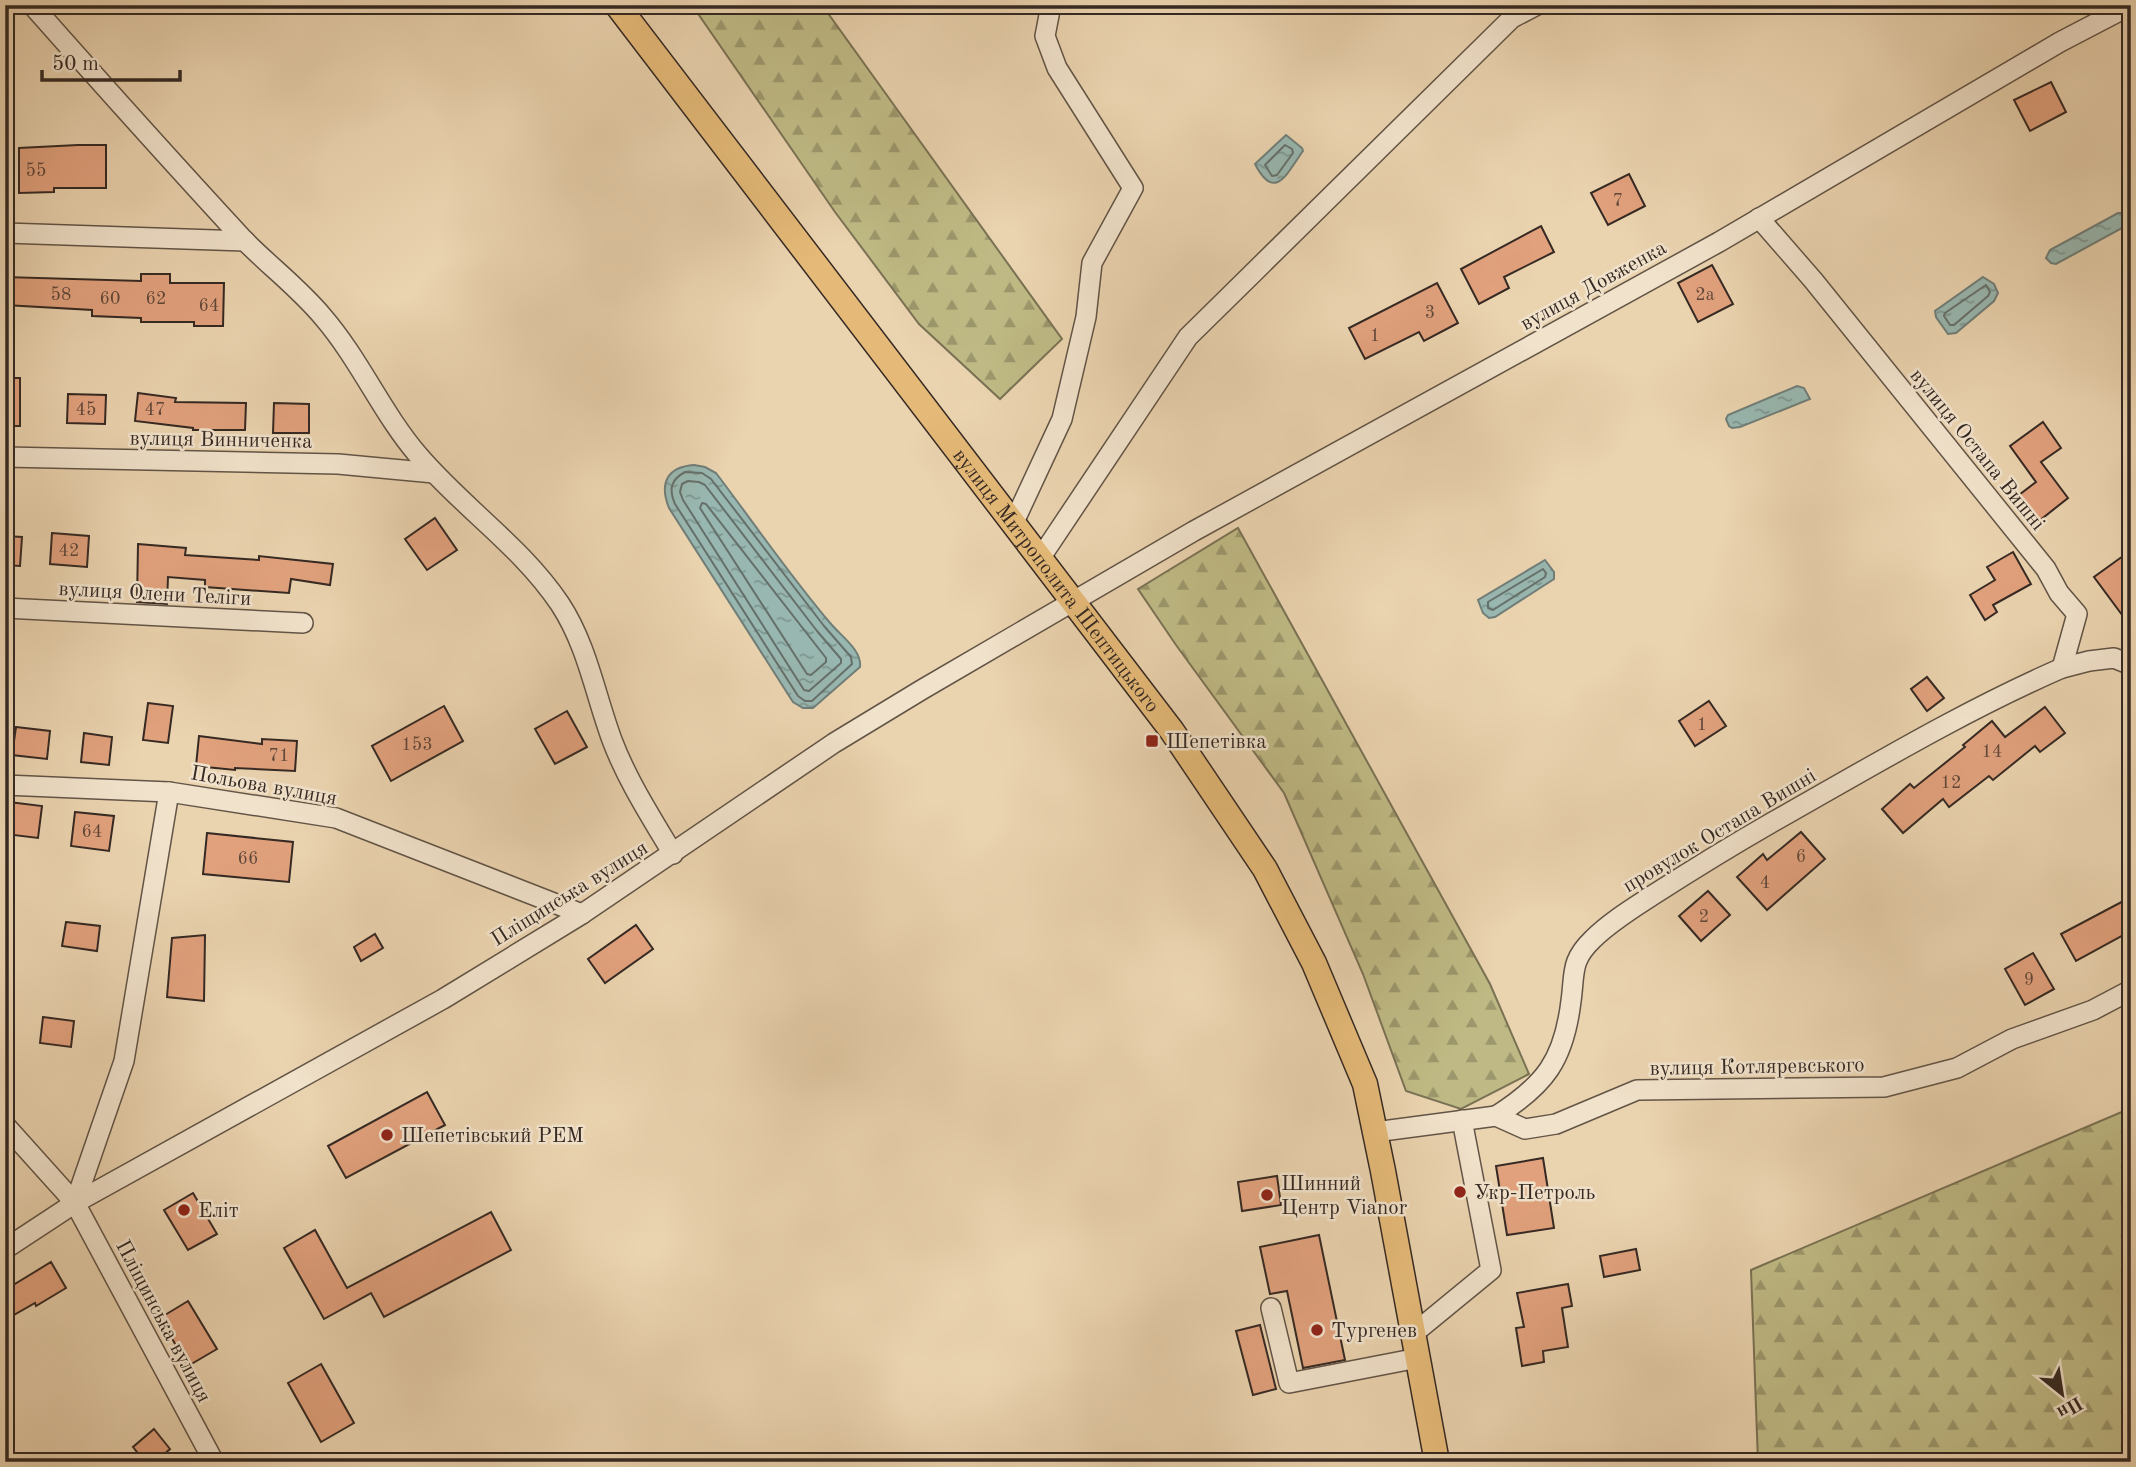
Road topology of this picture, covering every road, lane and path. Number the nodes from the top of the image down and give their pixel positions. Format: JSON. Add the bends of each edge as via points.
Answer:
{"nodes":[{"id":1,"x":32,"y":5,"type":"edge"},
{"id":2,"x":617,"y":5,"type":"edge"},
{"id":3,"x":1051,"y":5,"type":"edge"},
{"id":4,"x":1536,"y":5,"type":"edge"},
{"id":5,"x":2131,"y":5,"type":"edge"},
{"id":6,"x":1508,"y":12,"type":"edge"},
{"id":7,"x":1759,"y":218,"type":"junction"},
{"id":8,"x":5,"y":233,"type":"edge"},
{"id":9,"x":245,"y":241,"type":"junction"},
{"id":10,"x":5,"y":457,"type":"edge"},
{"id":11,"x":434,"y":473,"type":"junction"},
{"id":12,"x":1014,"y":522,"type":"junction"},
{"id":13,"x":1041,"y":557,"type":"junction"},
{"id":14,"x":1074,"y":601,"type":"junction"},
{"id":15,"x":5,"y":608,"type":"edge"},
{"id":16,"x":303,"y":622,"type":"dead end"},
{"id":17,"x":2131,"y":665,"type":"edge"},
{"id":18,"x":2062,"y":668,"type":"junction"},
{"id":19,"x":5,"y":785,"type":"edge"},
{"id":20,"x":169,"y":792,"type":"junction"},
{"id":21,"x":673,"y":854,"type":"junction"},
{"id":22,"x":582,"y":914,"type":"junction"},
{"id":23,"x":2131,"y":990,"type":"edge"},
{"id":24,"x":1496,"y":1116,"type":"junction"},
{"id":25,"x":1462,"y":1120,"type":"junction"},
{"id":26,"x":5,"y":1125,"type":"edge"},
{"id":27,"x":1375,"y":1132,"type":"junction"},
{"id":28,"x":75,"y":1203,"type":"junction"},
{"id":29,"x":5,"y":1249,"type":"edge"},
{"id":30,"x":1271,"y":1308,"type":"dead end"},
{"id":31,"x":1413,"y":1334,"type":"junction"},
{"id":32,"x":1418,"y":1359,"type":"junction"},
{"id":33,"x":214,"y":1462,"type":"edge"},
{"id":34,"x":1437,"y":1462,"type":"edge"}],
"edges":[{"from":1,"to":9,"type":"street"},
{"from":2,"to":12,"type":"main road","name":"вулиця Митрополита Шептицького"},
{"from":3,"to":12,"type":"street","via":[[1045,36],[1057,68],[1133,188],[1092,263],[1086,317],[1062,419]]},
{"from":4,"to":6,"type":"street"},
{"from":5,"to":7,"type":"street","name":"вулиця Довженка"},
{"from":6,"to":13,"type":"street","via":[[1188,337]]},
{"from":7,"to":14,"type":"street","name":"вулиця Довженка"},
{"from":7,"to":18,"type":"street","name":"вулиця Остапа Вишні","via":[[2046,569],[2077,614]]},
{"from":8,"to":9,"type":"street"},
{"from":9,"to":11,"type":"street","via":[[326,320],[405,439]]},
{"from":10,"to":11,"type":"street","name":"вулиця Винниченка","via":[[338,464]]},
{"from":11,"to":21,"type":"street","via":[[512,546],[561,606],[584,650],[613,743]]},
{"from":12,"to":13,"type":"main road","name":"вулиця Митрополита Шептицького"},
{"from":13,"to":14,"type":"main road","name":"вулиця Митрополита Шептицького"},
{"from":14,"to":21,"type":"street","name":"Пліщинська вулиця","via":[[834,743]]},
{"from":14,"to":27,"type":"main road","name":"вулиця Митрополита Шептицького","via":[[1172,731],[1265,869],[1314,964],[1365,1084]]},
{"from":15,"to":16,"type":"street","name":"вулиця Олени Теліги"},
{"from":17,"to":18,"type":"street","via":[[2114,659]]},
{"from":18,"to":24,"type":"street","name":"провулок Остапа Вишні","via":[[2009,691],[1708,859],[1595,936],[1579,953],[1564,1037],[1554,1063],[1540,1083]]},
{"from":19,"to":20,"type":"street","name":"Польова вулиця"},
{"from":20,"to":22,"type":"street","name":"Польова вулиця","via":[[336,818]]},
{"from":20,"to":28,"type":"street","via":[[124,1061]]},
{"from":21,"to":22,"type":"street","name":"Пліщинська вулиця"},
{"from":22,"to":28,"type":"street","name":"Пліщинська вулиця","via":[[443,999]]},
{"from":23,"to":24,"type":"street","name":"вулиця Котляревського","via":[[2093,1010],[2012,1038],[1957,1068],[1884,1087],[1637,1090],[1556,1124],[1525,1129]]},
{"from":24,"to":25,"type":"street","name":"вулиця Котляревського"},
{"from":25,"to":27,"type":"street","name":"вулиця Котляревського"},
{"from":25,"to":31,"type":"street","via":[[1491,1270]]},
{"from":26,"to":28,"type":"street"},
{"from":27,"to":31,"type":"main road","name":"вулиця Митрополита Шептицького"},
{"from":28,"to":29,"type":"street","name":"Пліщинська вулиця"},
{"from":28,"to":33,"type":"street","name":"Пліщинська вулиця"},
{"from":30,"to":32,"type":"street","via":[[1289,1383]]},
{"from":31,"to":32,"type":"main road","name":"вулиця Митрополита Шептицького"},
{"from":32,"to":34,"type":"main road","name":"вулиця Митрополита Шептицького"}]}
